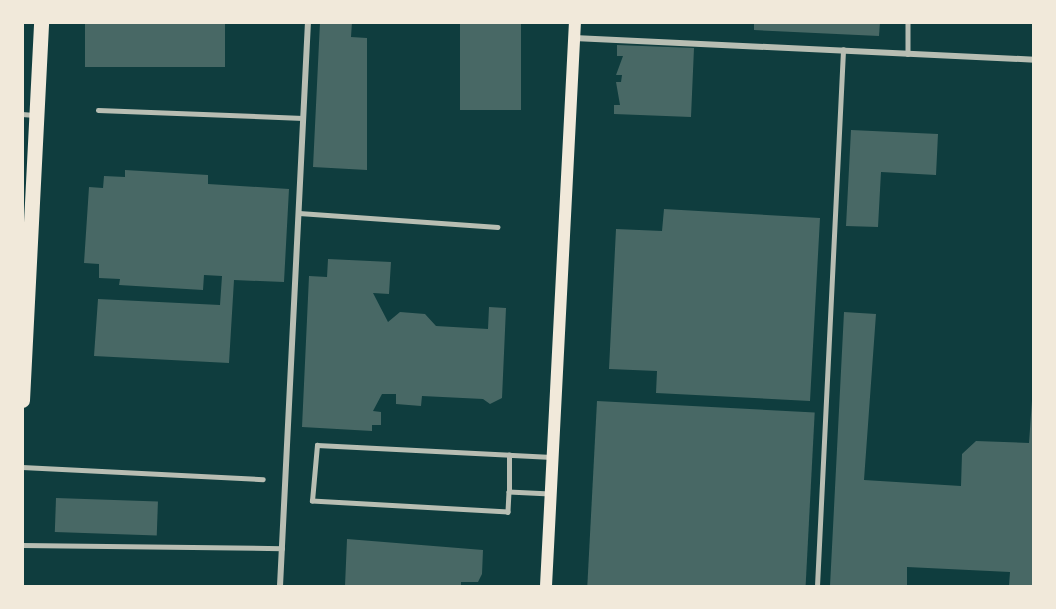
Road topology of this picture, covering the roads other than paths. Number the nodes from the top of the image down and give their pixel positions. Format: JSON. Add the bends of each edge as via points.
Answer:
{"nodes":[{"id":1,"x":41,"y":22,"type":"edge"},
{"id":2,"x":308,"y":22,"type":"edge"},
{"id":3,"x":575,"y":22,"type":"edge"},
{"id":4,"x":908,"y":22,"type":"edge"},
{"id":5,"x":574,"y":38,"type":"junction"},
{"id":6,"x":843,"y":51,"type":"junction"},
{"id":7,"x":908,"y":54,"type":"junction"},
{"id":8,"x":1034,"y":60,"type":"edge"},
{"id":9,"x":98,"y":110,"type":"dead end"},
{"id":10,"x":30,"y":115,"type":"edge"},
{"id":11,"x":303,"y":118,"type":"junction"},
{"id":12,"x":299,"y":213,"type":"junction"},
{"id":13,"x":498,"y":227,"type":"dead end"},
{"id":14,"x":23,"y":377,"type":"edge"},
{"id":15,"x":22,"y":400,"type":"edge"},
{"id":16,"x":509,"y":455,"type":"junction"},
{"id":17,"x":552,"y":458,"type":"junction"},
{"id":18,"x":22,"y":467,"type":"edge"},
{"id":19,"x":263,"y":479,"type":"dead end"},
{"id":20,"x":509,"y":492,"type":"junction"},
{"id":21,"x":550,"y":494,"type":"junction"},
{"id":22,"x":22,"y":545,"type":"edge"},
{"id":23,"x":282,"y":548,"type":"junction"},
{"id":24,"x":280,"y":586,"type":"edge"},
{"id":25,"x":546,"y":586,"type":"edge"},
{"id":26,"x":817,"y":586,"type":"edge"}],
"edges":[{"from":1,"to":10,"type":"main road"},
{"from":2,"to":11,"type":"street"},
{"from":3,"to":5,"type":"main road"},
{"from":4,"to":7,"type":"lane"},
{"from":5,"to":6,"type":"street"},
{"from":5,"to":17,"type":"main road"},
{"from":6,"to":7,"type":"street"},
{"from":6,"to":26,"type":"lane"},
{"from":7,"to":8,"type":"street"},
{"from":9,"to":11,"type":"lane"},
{"from":10,"to":14,"type":"main road"},
{"from":11,"to":12,"type":"street"},
{"from":12,"to":13,"type":"lane"},
{"from":12,"to":23,"type":"street"},
{"from":14,"to":15,"type":"main road"},
{"from":16,"to":17,"type":"lane"},
{"from":16,"to":20,"type":"lane"},
{"from":16,"to":20,"type":"lane","via":[[317,445],[312,501],[508,512]]},
{"from":17,"to":21,"type":"main road"},
{"from":18,"to":19,"type":"lane"},
{"from":20,"to":21,"type":"lane"},
{"from":21,"to":25,"type":"main road"},
{"from":22,"to":23,"type":"lane"},
{"from":23,"to":24,"type":"street"}]}
